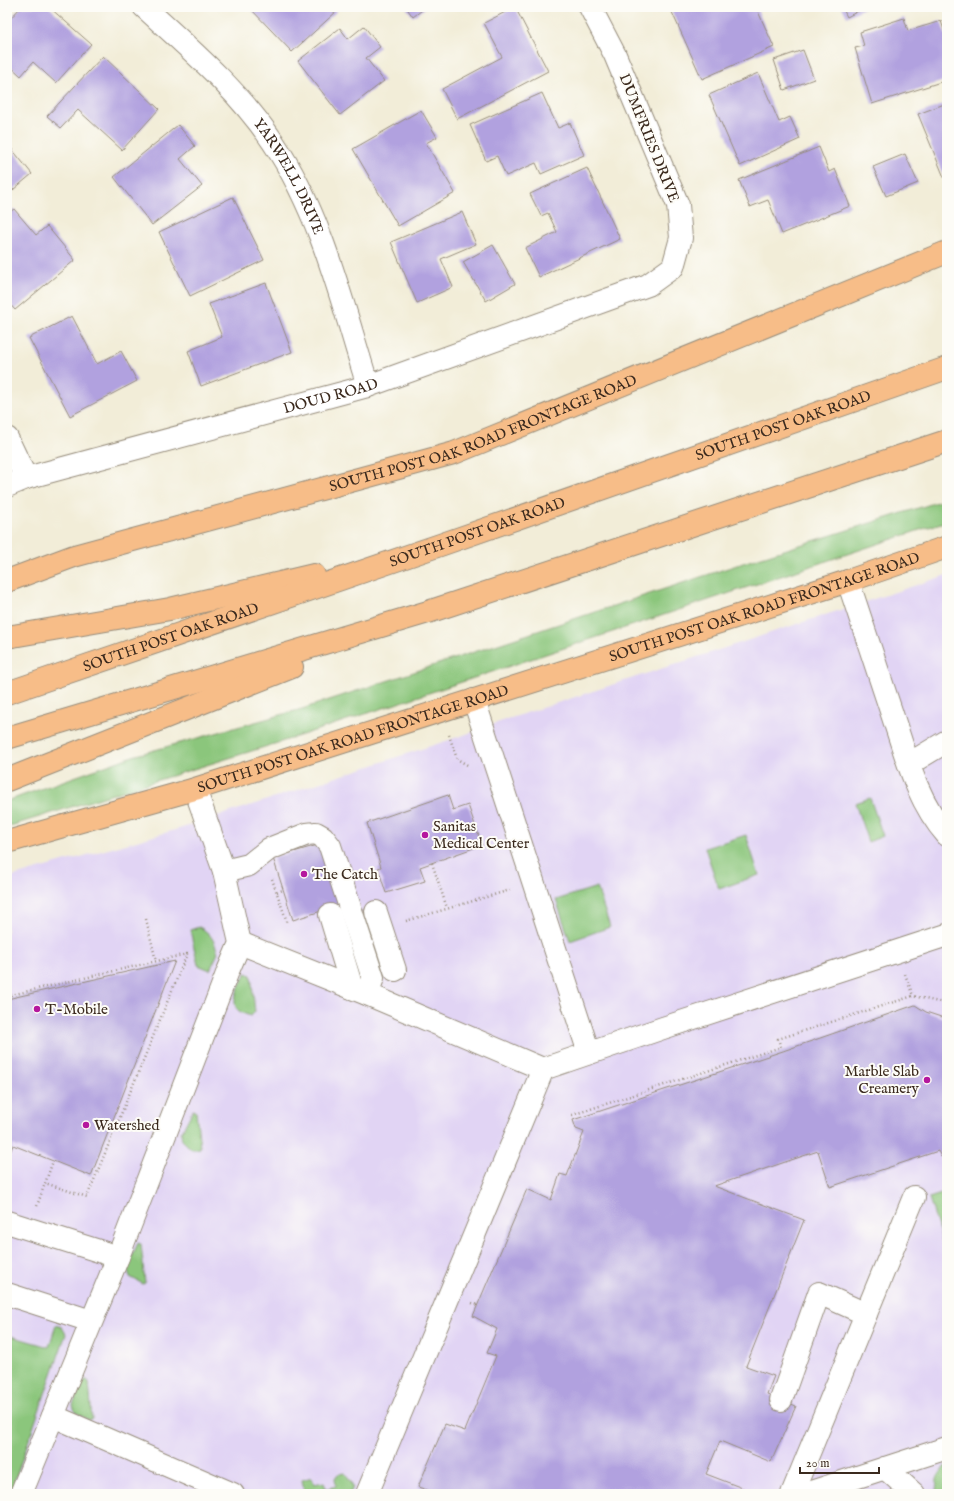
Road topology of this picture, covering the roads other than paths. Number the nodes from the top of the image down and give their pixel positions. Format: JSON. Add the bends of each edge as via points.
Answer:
{"nodes":[{"id":1,"x":144,"y":7,"type":"edge"},
{"id":2,"x":590,"y":7,"type":"edge"},
{"id":3,"x":947,"y":252,"type":"edge"},
{"id":4,"x":648,"y":285,"type":"joint"},
{"id":5,"x":947,"y":368,"type":"edge"},
{"id":6,"x":368,"y":386,"type":"junction"},
{"id":7,"x":7,"y":438,"type":"edge"},
{"id":8,"x":947,"y":441,"type":"edge"},
{"id":9,"x":17,"y":482,"type":"edge"},
{"id":10,"x":443,"y":544,"type":"junction"},
{"id":11,"x":947,"y":547,"type":"edge"},
{"id":12,"x":7,"y":581,"type":"edge"},
{"id":13,"x":848,"y":581,"type":"junction"},
{"id":14,"x":428,"y":612,"type":"junction"},
{"id":15,"x":7,"y":637,"type":"edge"},
{"id":16,"x":7,"y":694,"type":"edge"},
{"id":17,"x":474,"y":700,"type":"junction"},
{"id":18,"x":7,"y":738,"type":"edge"},
{"id":19,"x":947,"y":740,"type":"edge"},
{"id":20,"x":909,"y":764,"type":"junction"},
{"id":21,"x":7,"y":780,"type":"edge"},
{"id":22,"x":195,"y":789,"type":"junction"},
{"id":23,"x":947,"y":835,"type":"edge"},
{"id":24,"x":7,"y":842,"type":"edge"},
{"id":25,"x":224,"y":871,"type":"junction"},
{"id":26,"x":330,"y":915,"type":"dead end"},
{"id":27,"x":378,"y":920,"type":"road end"},
{"id":28,"x":947,"y":934,"type":"edge"},
{"id":29,"x":240,"y":943,"type":"junction"},
{"id":30,"x":395,"y":970,"type":"dead end"},
{"id":31,"x":364,"y":986,"type":"junction"},
{"id":32,"x":589,"y":1053,"type":"junction"},
{"id":33,"x":543,"y":1070,"type":"junction"},
{"id":34,"x":914,"y":1197,"type":"dead end"},
{"id":35,"x":7,"y":1222,"type":"edge"},
{"id":36,"x":118,"y":1257,"type":"junction"},
{"id":37,"x":7,"y":1294,"type":"edge"},
{"id":38,"x":866,"y":1314,"type":"junction"},
{"id":39,"x":91,"y":1320,"type":"junction"},
{"id":40,"x":781,"y":1400,"type":"dead end"},
{"id":41,"x":54,"y":1416,"type":"junction"},
{"id":42,"x":947,"y":1448,"type":"edge"},
{"id":43,"x":885,"y":1468,"type":"junction"},
{"id":44,"x":21,"y":1494,"type":"edge"},
{"id":45,"x":232,"y":1494,"type":"edge"},
{"id":46,"x":367,"y":1494,"type":"edge"},
{"id":47,"x":792,"y":1494,"type":"edge"},
{"id":48,"x":805,"y":1494,"type":"edge"},
{"id":49,"x":914,"y":1494,"type":"edge"}],
"edges":[{"from":1,"to":6,"type":"street","name":"YARWELL DRIVE","via":[[237,95],[273,142],[301,190],[328,256]]},
{"from":2,"to":4,"type":"street","name":"DUMFRIES DRIVE","via":[[615,55],[678,205],[681,238],[673,267]]},
{"from":3,"to":12,"type":"main road","name":"SOUTH POST OAK ROAD FRONTAGE ROAD","via":[[454,453],[74,556]]},
{"from":4,"to":6,"type":"street","name":"DOUD ROAD"},
{"from":5,"to":10,"type":"main road","name":"SOUTH POST OAK ROAD"},
{"from":6,"to":9,"type":"street","name":"DOUD ROAD"},
{"from":7,"to":9,"type":"street"},
{"from":8,"to":14,"type":"main road"},
{"from":10,"to":15,"type":"main road","via":[[170,610]]},
{"from":10,"to":16,"type":"main road","name":"SOUTH POST OAK ROAD"},
{"from":11,"to":13,"type":"main road","name":"SOUTH POST OAK ROAD FRONTAGE ROAD"},
{"from":13,"to":17,"type":"main road","name":"SOUTH POST OAK ROAD FRONTAGE ROAD"},
{"from":13,"to":20,"type":"street"},
{"from":14,"to":18,"type":"main road"},
{"from":14,"to":21,"type":"main road"},
{"from":17,"to":22,"type":"main road","name":"SOUTH POST OAK ROAD FRONTAGE ROAD"},
{"from":17,"to":32,"type":"street"},
{"from":19,"to":20,"type":"street"},
{"from":20,"to":23,"type":"street","via":[[923,800]]},
{"from":22,"to":24,"type":"main road","name":"SOUTH POST OAK ROAD FRONTAGE ROAD"},
{"from":22,"to":25,"type":"street"},
{"from":25,"to":29,"type":"street"},
{"from":25,"to":31,"type":"street","via":[[249,865],[269,849],[307,834],[316,833],[323,837],[330,846]]},
{"from":26,"to":31,"type":"street"},
{"from":27,"to":30,"type":"street"},
{"from":28,"to":32,"type":"street"},
{"from":29,"to":31,"type":"street"},
{"from":29,"to":36,"type":"street"},
{"from":31,"to":33,"type":"street"},
{"from":32,"to":33,"type":"street"},
{"from":33,"to":46,"type":"street"},
{"from":34,"to":38,"type":"street"},
{"from":35,"to":36,"type":"street"},
{"from":36,"to":39,"type":"street"},
{"from":37,"to":39,"type":"street"},
{"from":38,"to":40,"type":"street","via":[[819,1293]]},
{"from":38,"to":47,"type":"street"},
{"from":39,"to":41,"type":"street"},
{"from":41,"to":44,"type":"street"},
{"from":41,"to":45,"type":"street"},
{"from":42,"to":43,"type":"street"},
{"from":43,"to":48,"type":"street"},
{"from":43,"to":49,"type":"street"}]}
